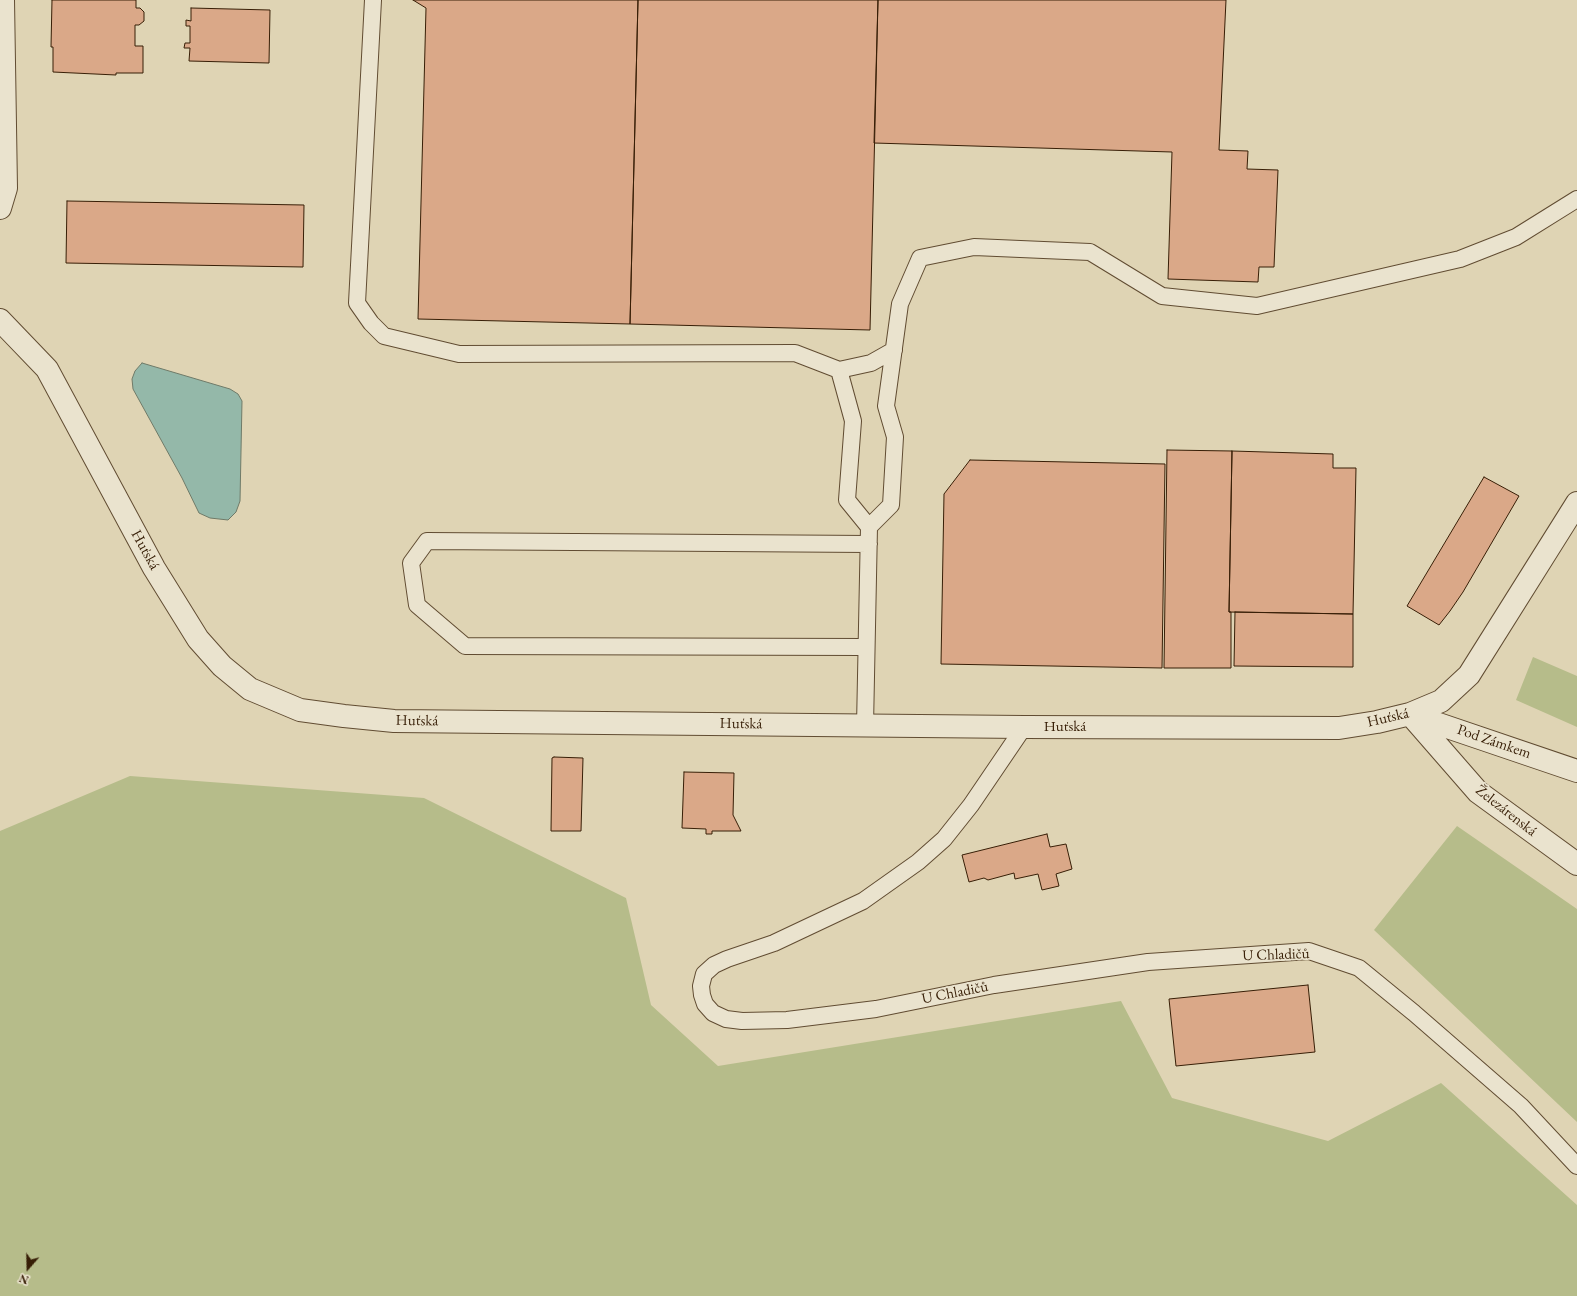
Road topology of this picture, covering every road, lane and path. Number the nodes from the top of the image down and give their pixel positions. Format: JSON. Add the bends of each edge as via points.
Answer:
{"nodes":[{"id":1,"x":3,"y":0,"type":"edge"},
{"id":2,"x":373,"y":0,"type":"edge"},
{"id":3,"x":1577,"y":199,"type":"edge"},
{"id":4,"x":0,"y":208,"type":"edge"},
{"id":5,"x":0,"y":320,"type":"edge"},
{"id":6,"x":894,"y":350,"type":"junction"},
{"id":7,"x":839,"y":370,"type":"junction"},
{"id":8,"x":1577,"y":502,"type":"edge"},
{"id":9,"x":869,"y":527,"type":"junction"},
{"id":10,"x":869,"y":544,"type":"junction"},
{"id":11,"x":866,"y":647,"type":"junction"},
{"id":12,"x":1410,"y":714,"type":"junction"},
{"id":13,"x":865,"y":726,"type":"junction"},
{"id":14,"x":1024,"y":727,"type":"junction"},
{"id":15,"x":1577,"y":771,"type":"edge"},
{"id":16,"x":1577,"y":864,"type":"edge"},
{"id":17,"x":1577,"y":1166,"type":"edge"}],
"edges":[{"from":1,"to":4,"type":"street","via":[[6,188]]},
{"from":2,"to":7,"type":"lane","via":[[356,303],[384,336],[459,354],[795,353]]},
{"from":3,"to":6,"type":"lane","via":[[1516,237],[1460,259],[1257,306],[1162,296],[1090,252],[974,247],[920,258],[900,304]]},
{"from":5,"to":13,"type":"street","name":"Huťská","via":[[47,370],[154,568],[198,639],[222,666],[250,689],[300,710],[394,721]]},
{"from":6,"to":7,"type":"lane","via":[[871,363]]},
{"from":6,"to":9,"type":"lane","via":[[886,406],[895,438],[890,505]]},
{"from":7,"to":9,"type":"lane","via":[[853,421],[847,500]]},
{"from":8,"to":12,"type":"street","name":"Huťská","via":[[1469,675],[1441,701]]},
{"from":9,"to":10,"type":"lane"},
{"from":10,"to":11,"type":"lane"},
{"from":10,"to":11,"type":"lane","via":[[427,541],[411,563],[417,605],[465,646]]},
{"from":11,"to":13,"type":"lane"},
{"from":12,"to":14,"type":"street","name":"Huťská","via":[[1339,728]]},
{"from":12,"to":15,"type":"street","name":"Pod Zámkem"},
{"from":12,"to":16,"type":"street","name":"Železárenská","via":[[1478,792]]},
{"from":13,"to":14,"type":"street","name":"Huťská"},
{"from":14,"to":17,"type":"lane","name":"U Chladičů","via":[[971,805],[944,839],[918,862],[863,901],[774,943],[727,958],[704,974],[702,995],[705,1004],[713,1013],[726,1019],[742,1021],[787,1020],[876,1009],[994,985],[1148,962],[1309,951],[1365,972],[1521,1106]]}]}
